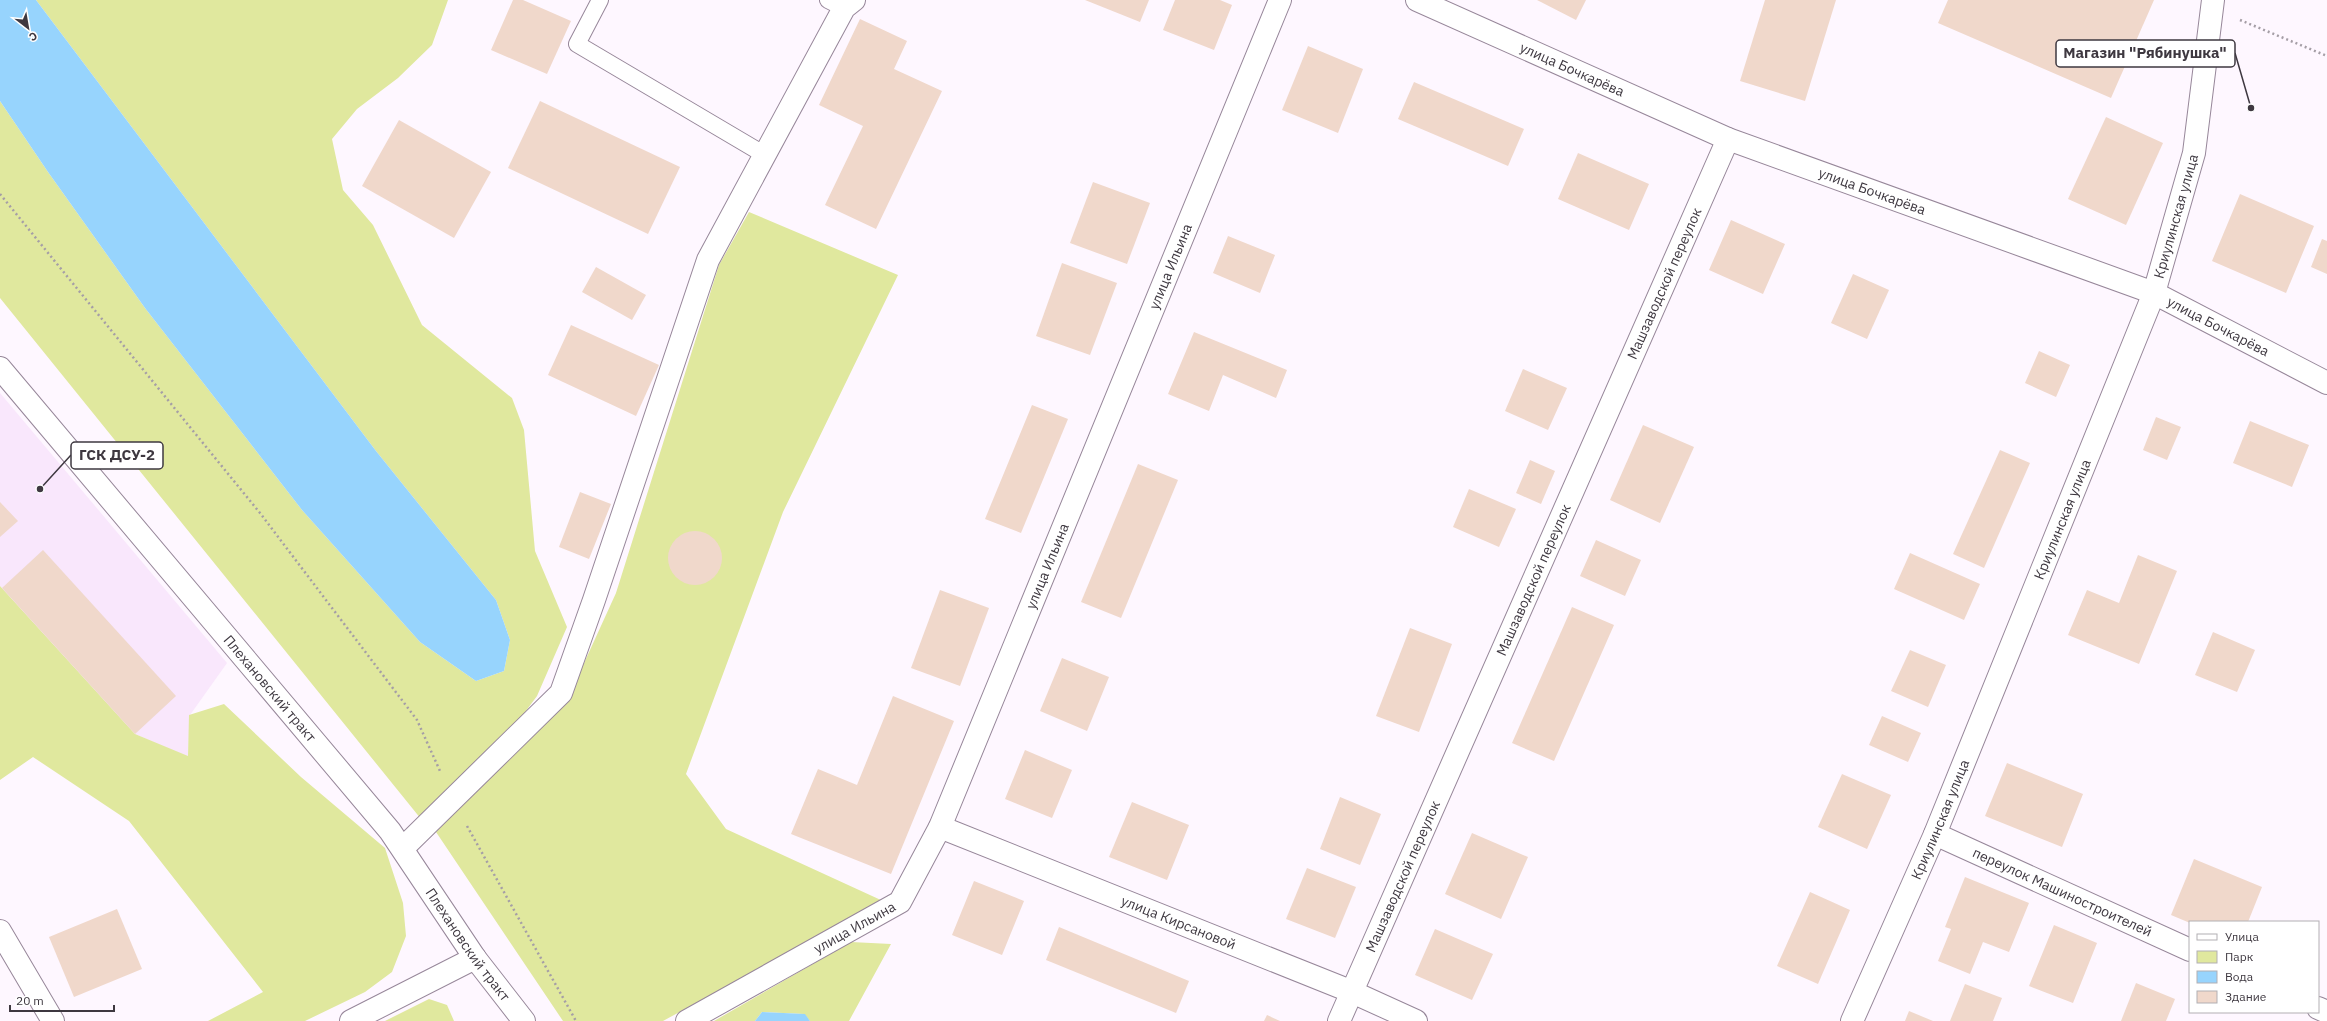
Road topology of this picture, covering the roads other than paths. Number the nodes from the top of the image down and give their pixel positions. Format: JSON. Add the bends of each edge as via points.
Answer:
{"nodes":[{"id":1,"x":600,"y":0,"type":"edge"},
{"id":2,"x":1280,"y":0,"type":"edge"},
{"id":3,"x":1417,"y":0,"type":"edge"},
{"id":4,"x":842,"y":3,"type":"edge"},
{"id":5,"x":2212,"y":4,"type":"edge"},
{"id":6,"x":1728,"y":139,"type":"junction"},
{"id":7,"x":765,"y":155,"type":"junction"},
{"id":8,"x":2154,"y":293,"type":"junction"},
{"id":9,"x":0,"y":368,"type":"edge"},
{"id":10,"x":2327,"y":383,"type":"edge"},
{"id":11,"x":940,"y":827,"type":"junction"},
{"id":12,"x":1936,"y":834,"type":"junction"},
{"id":13,"x":403,"y":848,"type":"junction"},
{"id":14,"x":0,"y":931,"type":"edge"},
{"id":15,"x":2189,"y":950,"type":"edge"},
{"id":16,"x":475,"y":958,"type":"junction"},
{"id":17,"x":1350,"y":991,"type":"junction"},
{"id":18,"x":53,"y":1021,"type":"edge"},
{"id":19,"x":351,"y":1021,"type":"edge"},
{"id":20,"x":524,"y":1021,"type":"edge"},
{"id":21,"x":687,"y":1021,"type":"edge"},
{"id":22,"x":1339,"y":1021,"type":"edge"},
{"id":23,"x":1416,"y":1021,"type":"edge"},
{"id":24,"x":1852,"y":1021,"type":"edge"}],
"edges":[{"from":1,"to":7,"type":"lane","via":[[577,44]]},
{"from":2,"to":11,"type":"street","name":"улица Ильина"},
{"from":3,"to":6,"type":"street","name":"улица Бочкарёва"},
{"from":4,"to":7,"type":"street"},
{"from":5,"to":8,"type":"street","name":"Криулинская улица","via":[[2194,153]]},
{"from":6,"to":8,"type":"street","name":"улица Бочкарёва"},
{"from":6,"to":17,"type":"street","name":"Машзаводской переулок"},
{"from":7,"to":13,"type":"street","via":[[708,260],[561,693]]},
{"from":8,"to":10,"type":"street","name":"улица Бочкарёва"},
{"from":8,"to":12,"type":"street","name":"Криулинская улица"},
{"from":9,"to":13,"type":"street","name":"Плехановский тракт"},
{"from":11,"to":17,"type":"street","name":"улица Кирсановой"},
{"from":11,"to":21,"type":"street","name":"улица Ильина","via":[[900,902]]},
{"from":12,"to":15,"type":"street","name":"переулок Машиностроителей"},
{"from":12,"to":24,"type":"street","name":"Криулинская улица"},
{"from":13,"to":16,"type":"street","name":"Плехановский тракт"},
{"from":14,"to":18,"type":"street"},
{"from":16,"to":19,"type":"street"},
{"from":16,"to":20,"type":"street","name":"Плехановский тракт"},
{"from":17,"to":22,"type":"street","name":"Машзаводской переулок"},
{"from":17,"to":23,"type":"street","name":"улица Кирсановой"}]}
